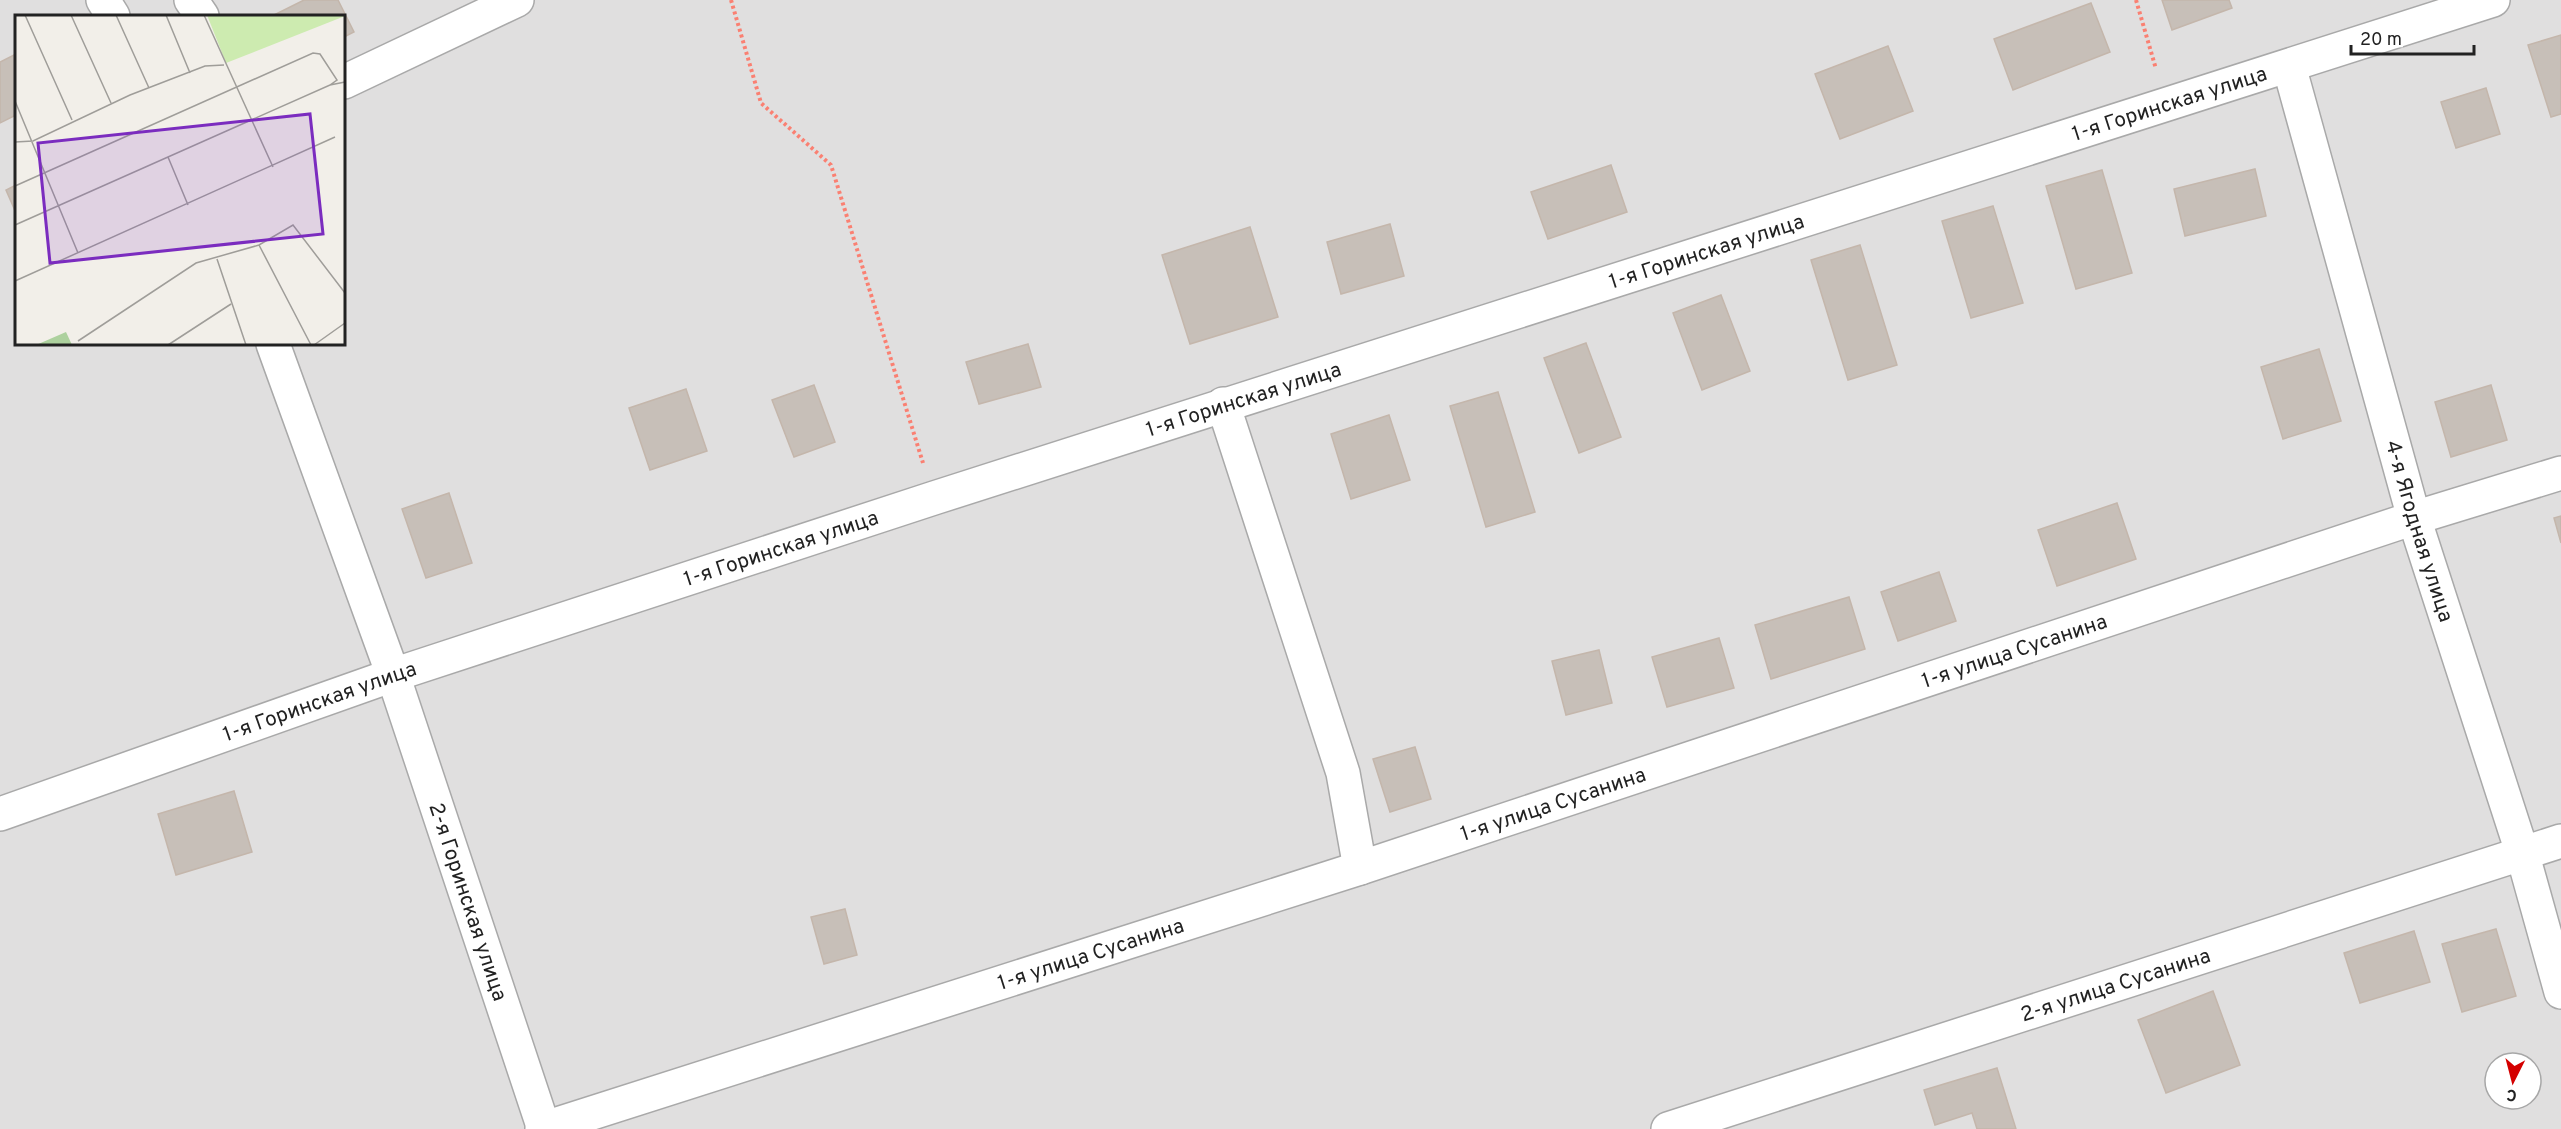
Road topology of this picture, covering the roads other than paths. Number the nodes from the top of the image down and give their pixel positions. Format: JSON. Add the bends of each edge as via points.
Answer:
{"nodes":[{"id":1,"x":103,"y":0,"type":"edge"},
{"id":2,"x":191,"y":0,"type":"edge"},
{"id":3,"x":517,"y":0,"type":"edge"},
{"id":4,"x":2493,"y":0,"type":"edge"},
{"id":5,"x":111,"y":15,"type":"edge"},
{"id":6,"x":201,"y":15,"type":"edge"},
{"id":7,"x":2289,"y":66,"type":"junction"},
{"id":8,"x":345,"y":82,"type":"edge"},
{"id":9,"x":273,"y":345,"type":"edge"},
{"id":10,"x":1223,"y":404,"type":"junction"},
{"id":11,"x":2561,"y":473,"type":"edge"},
{"id":12,"x":2414,"y":518,"type":"junction"},
{"id":13,"x":393,"y":675,"type":"junction"},
{"id":14,"x":0,"y":814,"type":"edge"},
{"id":15,"x":2561,"y":841,"type":"edge"},
{"id":16,"x":2522,"y":852,"type":"junction"},
{"id":17,"x":1360,"y":868,"type":"junction"},
{"id":18,"x":2561,"y":992,"type":"edge"},
{"id":19,"x":543,"y":1129,"type":"edge"},
{"id":20,"x":1668,"y":1129,"type":"edge"}],
"edges":[{"from":1,"to":5,"type":"street"},
{"from":2,"to":6,"type":"street"},
{"from":3,"to":8,"type":"street"},
{"from":4,"to":7,"type":"street","name":"1-я Горинская улица"},
{"from":7,"to":10,"type":"street","name":"1-я Горинская улица"},
{"from":7,"to":12,"type":"street","name":"4-я Ягодная улица"},
{"from":9,"to":13,"type":"street","name":"2-я Горинская улица"},
{"from":10,"to":13,"type":"street","name":"1-я Горинская улица"},
{"from":10,"to":17,"type":"street","via":[[1343,773]]},
{"from":11,"to":12,"type":"street","name":"1-я улица Сусанина"},
{"from":12,"to":16,"type":"street","name":"4-я Ягодная улица"},
{"from":12,"to":17,"type":"street","name":"1-я улица Сусанина"},
{"from":13,"to":14,"type":"street","name":"1-я Горинская улица"},
{"from":13,"to":19,"type":"street","name":"2-я Горинская улица"},
{"from":15,"to":16,"type":"street","name":"2-я улица Сусанина"},
{"from":16,"to":18,"type":"street","name":"4-я Ягодная улица"},
{"from":16,"to":20,"type":"street","name":"2-я улица Сусанина"},
{"from":17,"to":19,"type":"street","name":"1-я улица Сусанина"}]}
